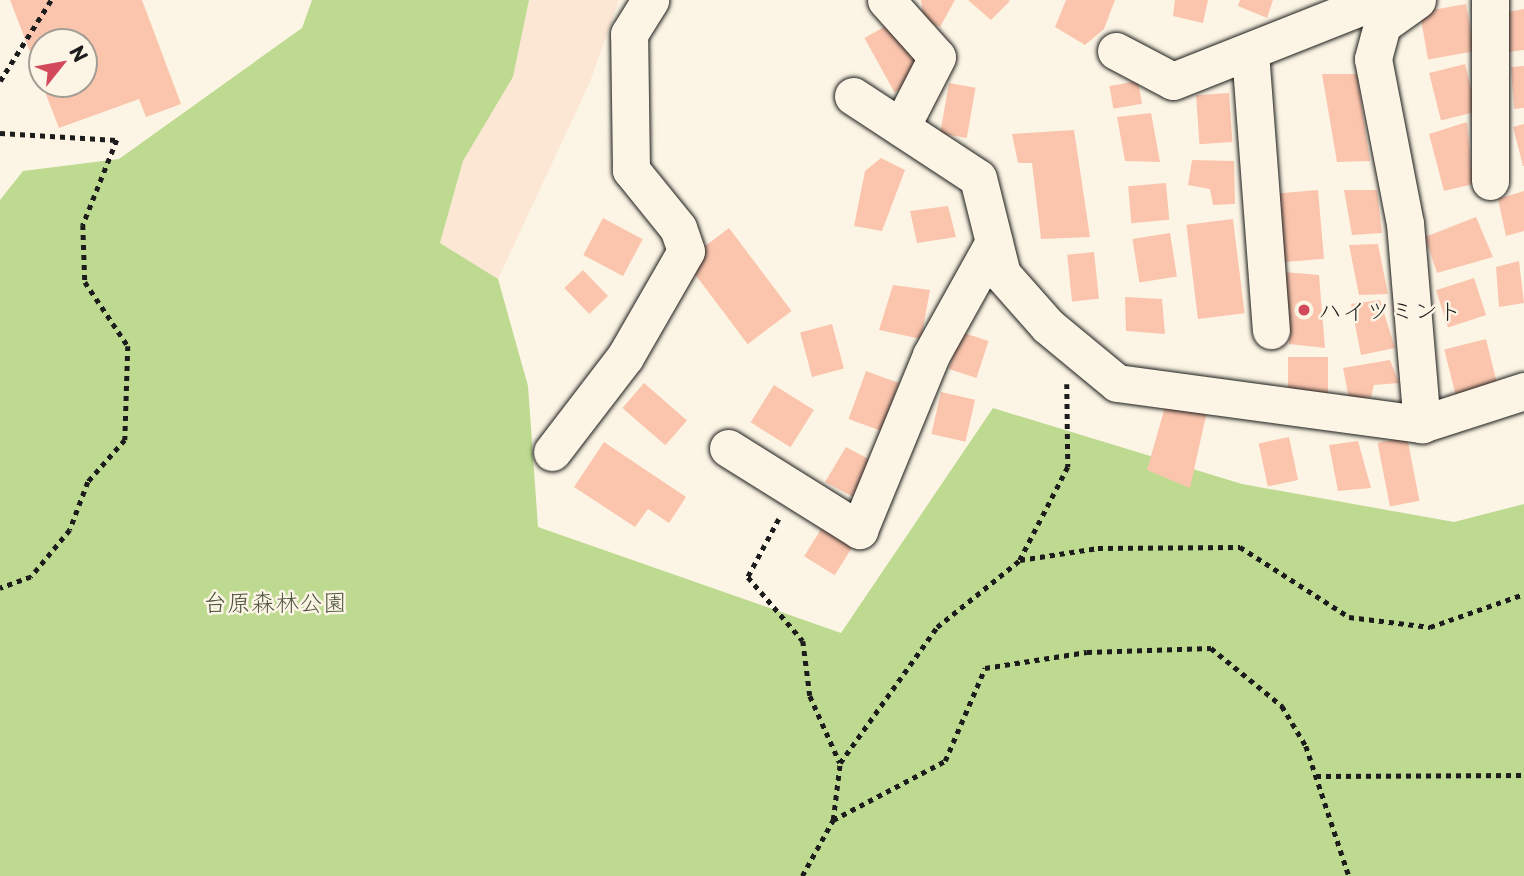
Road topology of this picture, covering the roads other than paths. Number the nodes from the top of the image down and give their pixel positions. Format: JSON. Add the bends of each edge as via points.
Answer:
{"nodes":[{"id":1,"x":650,"y":0,"type":"edge"},
{"id":2,"x":886,"y":0,"type":"edge"},
{"id":3,"x":1378,"y":0,"type":"edge"},
{"id":4,"x":1417,"y":0,"type":"edge"},
{"id":5,"x":1490,"y":0,"type":"edge"},
{"id":6,"x":1116,"y":51,"type":"dead end"},
{"id":7,"x":1250,"y":52,"type":"junction"},
{"id":8,"x":853,"y":96,"type":"dead end"},
{"id":9,"x":901,"y":127,"type":"junction"},
{"id":10,"x":1490,"y":181,"type":"dead end"},
{"id":11,"x":994,"y":242,"type":"junction"},
{"id":12,"x":1271,"y":330,"type":"dead end"},
{"id":13,"x":1524,"y":391,"type":"edge"},
{"id":14,"x":1422,"y":424,"type":"junction"},
{"id":15,"x":728,"y":448,"type":"dead end"},
{"id":16,"x":552,"y":452,"type":"dead end"}],
"edges":[{"from":1,"to":16,"type":"lane","via":[[629,34],[631,170],[678,228],[685,251],[625,358]]},
{"from":2,"to":9,"type":"lane","via":[[937,57]]},
{"from":3,"to":7,"type":"lane"},
{"from":4,"to":14,"type":"lane","via":[[1382,25],[1373,59],[1405,223]]},
{"from":5,"to":10,"type":"lane"},
{"from":6,"to":7,"type":"lane","via":[[1173,81]]},
{"from":7,"to":12,"type":"lane"},
{"from":8,"to":9,"type":"lane"},
{"from":9,"to":11,"type":"lane","via":[[978,178]]},
{"from":11,"to":14,"type":"lane","via":[[1002,274],[1048,326],[1117,383]]},
{"from":11,"to":15,"type":"lane","via":[[931,355],[859,530]]},
{"from":13,"to":14,"type":"lane"}]}
